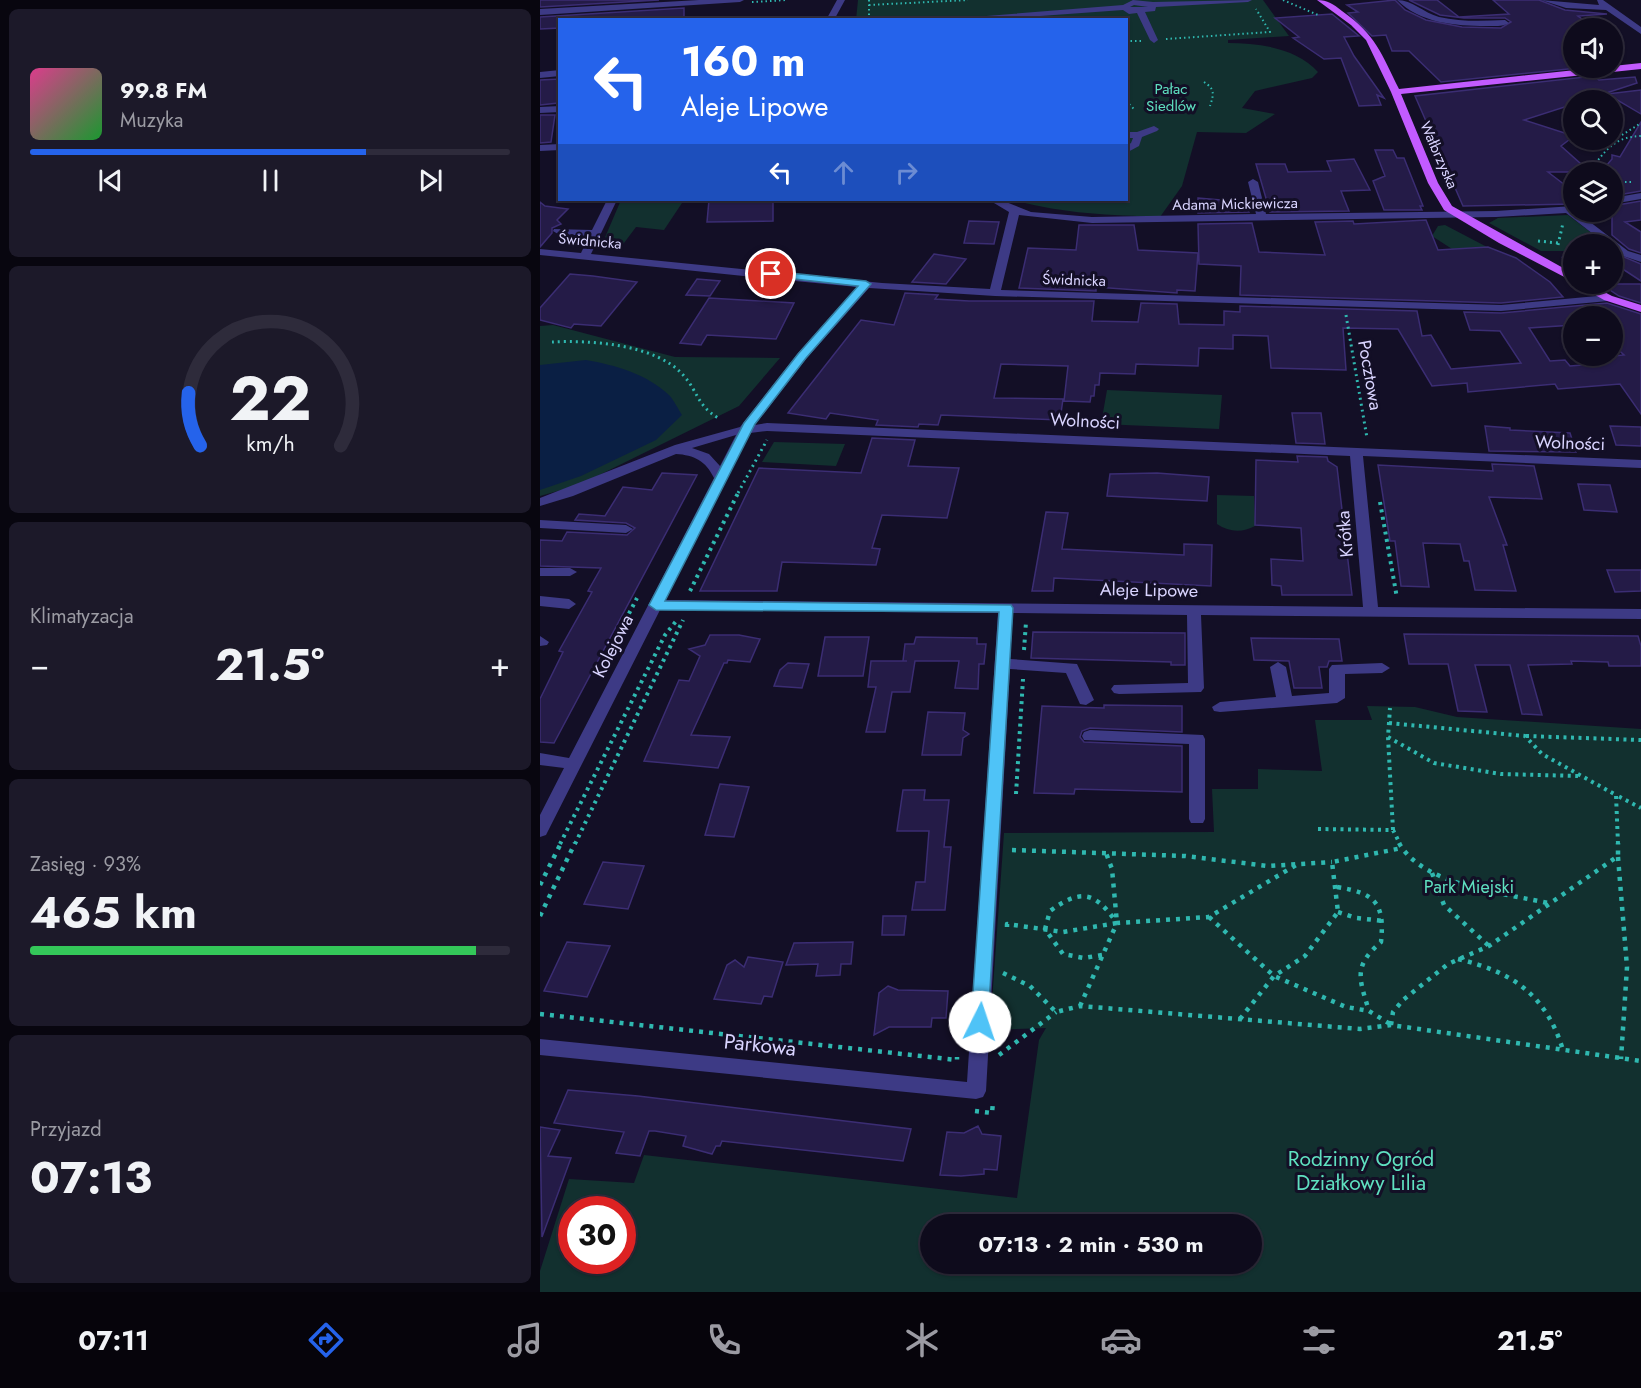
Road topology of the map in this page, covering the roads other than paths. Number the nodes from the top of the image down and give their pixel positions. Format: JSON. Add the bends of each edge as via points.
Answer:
{"nodes":[{"id":1,"x":740,"y":0,"type":"edge"},
{"id":2,"x":841,"y":0,"type":"edge"},
{"id":3,"x":1248,"y":0,"type":"edge"},
{"id":4,"x":1321,"y":0,"type":"edge"},
{"id":5,"x":1401,"y":0,"type":"edge"},
{"id":6,"x":1545,"y":0,"type":"edge"},
{"id":7,"x":1598,"y":0,"type":"edge"},
{"id":8,"x":1152,"y":5,"type":"junction"},
{"id":9,"x":1125,"y":7,"type":"junction"},
{"id":10,"x":1608,"y":8,"type":"junction"},
{"id":11,"x":1140,"y":11,"type":"junction"},
{"id":12,"x":540,"y":12,"type":"edge"},
{"id":13,"x":831,"y":18,"type":"edge"},
{"id":14,"x":968,"y":18,"type":"edge"},
{"id":15,"x":1505,"y":23,"type":"dead end"},
{"id":16,"x":1641,"y":31,"type":"edge"},
{"id":17,"x":1154,"y":40,"type":"road end"},
{"id":18,"x":1641,"y":66,"type":"edge"},
{"id":19,"x":558,"y":74,"type":"edge"},
{"id":20,"x":540,"y":75,"type":"edge"},
{"id":21,"x":1396,"y":92,"type":"junction"},
{"id":22,"x":558,"y":109,"type":"edge"},
{"id":23,"x":540,"y":110,"type":"edge"},
{"id":24,"x":1154,"y":129,"type":"dead end"},
{"id":25,"x":1128,"y":135,"type":"edge"},
{"id":26,"x":1138,"y":135,"type":"junction"},
{"id":27,"x":558,"y":147,"type":"edge"},
{"id":28,"x":540,"y":148,"type":"edge"},
{"id":29,"x":1128,"y":149,"type":"edge"},
{"id":30,"x":1253,"y":182,"type":"dead end"},
{"id":31,"x":1641,"y":196,"type":"edge"},
{"id":32,"x":1623,"y":199,"type":"edge"},
{"id":33,"x":612,"y":201,"type":"edge"},
{"id":34,"x":996,"y":201,"type":"edge"},
{"id":35,"x":1015,"y":211,"type":"junction"},
{"id":36,"x":1563,"y":213,"type":"edge"},
{"id":37,"x":1456,"y":214,"type":"junction"},
{"id":38,"x":1262,"y":219,"type":"junction"},
{"id":39,"x":1581,"y":222,"type":"edge"},
{"id":40,"x":558,"y":231,"type":"dead end"},
{"id":41,"x":596,"y":233,"type":"junction"},
{"id":42,"x":1595,"y":234,"type":"edge"},
{"id":43,"x":540,"y":252,"type":"edge"},
{"id":44,"x":1623,"y":255,"type":"edge"},
{"id":45,"x":585,"y":256,"type":"junction"},
{"id":46,"x":1641,"y":259,"type":"edge"},
{"id":47,"x":1563,"y":273,"type":"edge"},
{"id":48,"x":771,"y":274,"type":"junction"},
{"id":49,"x":866,"y":284,"type":"junction"},
{"id":50,"x":761,"y":289,"type":"dead end"},
{"id":51,"x":995,"y":292,"type":"junction"},
{"id":52,"x":1601,"y":294,"type":"edge"},
{"id":53,"x":1611,"y":299,"type":"junction"},
{"id":54,"x":1641,"y":309,"type":"edge"},
{"id":55,"x":1641,"y":316,"type":"edge"},
{"id":56,"x":746,"y":429,"type":"junction"},
{"id":57,"x":1362,"y":448,"type":"junction"},
{"id":58,"x":673,"y":450,"type":"junction"},
{"id":59,"x":1641,"y":464,"type":"edge"},
{"id":60,"x":721,"y":480,"type":"junction"},
{"id":61,"x":540,"y":502,"type":"edge"},
{"id":62,"x":540,"y":524,"type":"edge"},
{"id":63,"x":626,"y":529,"type":"dead end"},
{"id":64,"x":540,"y":572,"type":"edge"},
{"id":65,"x":570,"y":572,"type":"dead end"},
{"id":66,"x":540,"y":601,"type":"edge"},
{"id":67,"x":569,"y":604,"type":"dead end"},
{"id":68,"x":656,"y":605,"type":"junction"},
{"id":69,"x":1006,"y":608,"type":"junction"},
{"id":70,"x":1194,"y":610,"type":"junction"},
{"id":71,"x":1371,"y":613,"type":"junction"},
{"id":72,"x":1641,"y":614,"type":"edge"},
{"id":73,"x":1003,"y":664,"type":"junction"},
{"id":74,"x":1278,"y":667,"type":"dead end"},
{"id":75,"x":1382,"y":668,"type":"dead end"},
{"id":76,"x":1119,"y":689,"type":"dead end"},
{"id":77,"x":1086,"y":700,"type":"dead end"},
{"id":78,"x":1285,"y":702,"type":"junction"},
{"id":79,"x":1220,"y":707,"type":"dead end"},
{"id":80,"x":1090,"y":736,"type":"dead end"},
{"id":81,"x":540,"y":759,"type":"edge"},
{"id":82,"x":574,"y":764,"type":"junction"},
{"id":83,"x":1197,"y":819,"type":"dead end"},
{"id":84,"x":540,"y":831,"type":"edge"},
{"id":85,"x":540,"y":1047,"type":"edge"}],
"edges":[{"from":1,"to":12,"type":"street"},
{"from":2,"to":13,"type":"street"},
{"from":3,"to":8,"type":"street"},
{"from":4,"to":21,"type":"main road","name":"Wałbrzyska","via":[[1370,39]]},
{"from":5,"to":15,"type":"street","via":[[1414,12],[1431,18],[1471,24]]},
{"from":6,"to":10,"type":"street","via":[[1566,6]]},
{"from":7,"to":10,"type":"street"},
{"from":8,"to":9,"type":"street","via":[[1131,3]]},
{"from":8,"to":11,"type":"street","via":[[1152,9]]},
{"from":9,"to":11,"type":"street"},
{"from":9,"to":14,"type":"street"},
{"from":10,"to":16,"type":"street"},
{"from":11,"to":17,"type":"street"},
{"from":18,"to":21,"type":"main road"},
{"from":19,"to":20,"type":"street"},
{"from":21,"to":37,"type":"main road","name":"Wałbrzyska","via":[[1433,183]]},
{"from":22,"to":23,"type":"street"},
{"from":24,"to":26,"type":"street"},
{"from":25,"to":26,"type":"street"},
{"from":26,"to":29,"type":"street","via":[[1136,144]]},
{"from":27,"to":28,"type":"street"},
{"from":30,"to":38,"type":"street"},
{"from":31,"to":32,"type":"street"},
{"from":33,"to":41,"type":"street"},
{"from":34,"to":35,"type":"street"},
{"from":35,"to":38,"type":"street","name":"Adama Mickiewicza","via":[[1092,220]]},
{"from":35,"to":51,"type":"street"},
{"from":36,"to":37,"type":"street","name":"Adama Mickiewicza"},
{"from":37,"to":38,"type":"street","name":"Adama Mickiewicza"},
{"from":37,"to":47,"type":"main road","name":"Wałbrzyska"},
{"from":39,"to":42,"type":"street"},
{"from":40,"to":41,"type":"street"},
{"from":41,"to":45,"type":"street"},
{"from":43,"to":45,"type":"street","name":"Świdnicka"},
{"from":44,"to":46,"type":"street"},
{"from":45,"to":48,"type":"street","name":"Świdnicka"},
{"from":48,"to":49,"type":"street","name":"Świdnicka"},
{"from":48,"to":50,"type":"street"},
{"from":49,"to":51,"type":"street","name":"Świdnicka"},
{"from":49,"to":56,"type":"street","name":"Kolejowa","via":[[802,356]]},
{"from":51,"to":53,"type":"street","name":"Świdnicka","via":[[1502,308]]},
{"from":52,"to":53,"type":"main road"},
{"from":53,"to":54,"type":"main road"},
{"from":53,"to":55,"type":"main road"},
{"from":56,"to":57,"type":"street","name":"Wolności","via":[[898,430]]},
{"from":56,"to":58,"type":"street","name":"Wolności","via":[[710,435]]},
{"from":56,"to":60,"type":"street","name":"Kolejowa"},
{"from":57,"to":59,"type":"street","name":"Wolności"},
{"from":57,"to":71,"type":"street","name":"Krótka"},
{"from":58,"to":60,"type":"street","via":[[694,451],[709,458]]},
{"from":58,"to":61,"type":"street","name":"Wolności","via":[[581,490]]},
{"from":60,"to":68,"type":"street","name":"Kolejowa"},
{"from":62,"to":63,"type":"street"},
{"from":64,"to":65,"type":"street"},
{"from":66,"to":67,"type":"street"},
{"from":68,"to":69,"type":"street","name":"Aleje Lipowe"},
{"from":68,"to":82,"type":"street","name":"Kolejowa"},
{"from":69,"to":70,"type":"street","name":"Aleje Lipowe"},
{"from":69,"to":73,"type":"street"},
{"from":70,"to":71,"type":"street","name":"Aleje Lipowe"},
{"from":70,"to":76,"type":"street","via":[[1196,688]]},
{"from":71,"to":72,"type":"street","name":"Aleje Lipowe"},
{"from":73,"to":77,"type":"street","via":[[1072,668]]},
{"from":73,"to":85,"type":"street","name":"Parkowa","via":[[976,1091]]},
{"from":74,"to":78,"type":"street"},
{"from":75,"to":78,"type":"street","via":[[1337,669],[1337,698]]},
{"from":78,"to":79,"type":"street"},
{"from":80,"to":83,"type":"street","via":[[1197,739]]},
{"from":81,"to":82,"type":"street"},
{"from":82,"to":84,"type":"street","name":"Kolejowa"}]}
